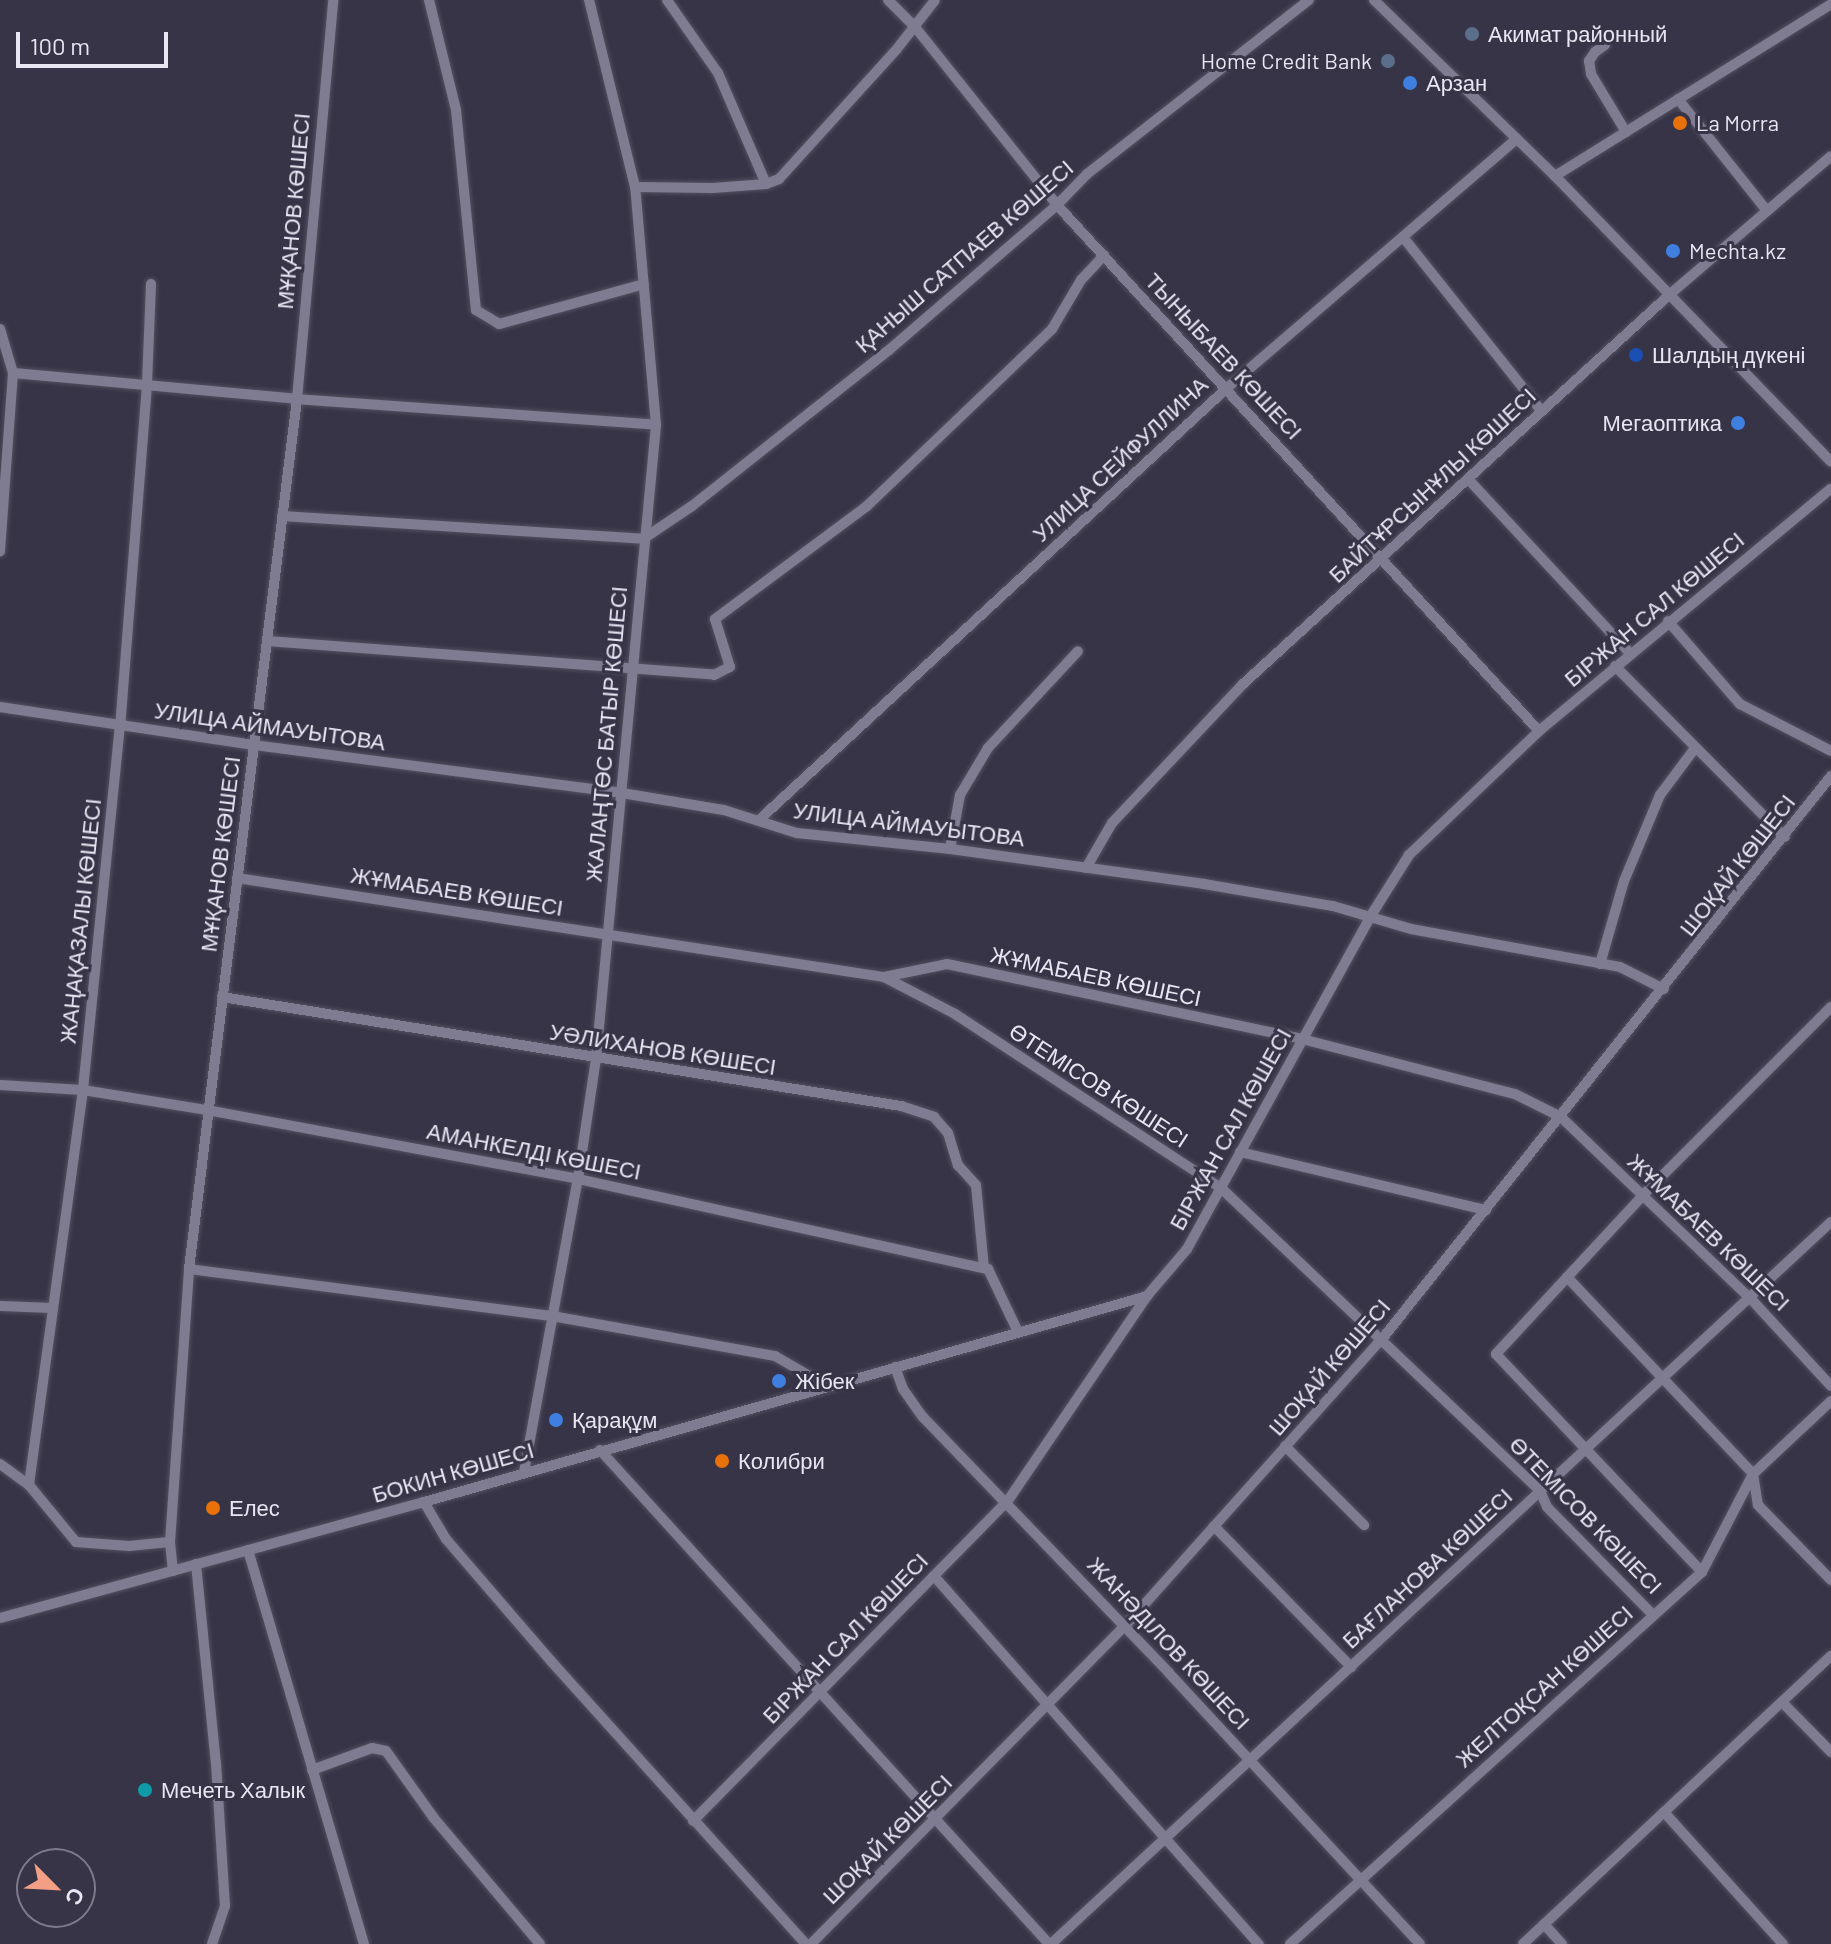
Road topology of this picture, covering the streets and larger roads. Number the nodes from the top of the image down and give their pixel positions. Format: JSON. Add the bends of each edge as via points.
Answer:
{"nodes":[{"id":1,"x":333,"y":0,"type":"edge"},
{"id":2,"x":429,"y":0,"type":"edge"},
{"id":3,"x":589,"y":0,"type":"edge"},
{"id":4,"x":667,"y":0,"type":"edge"},
{"id":5,"x":888,"y":0,"type":"edge"},
{"id":6,"x":935,"y":0,"type":"edge"},
{"id":7,"x":1309,"y":0,"type":"edge"},
{"id":8,"x":1374,"y":0,"type":"edge"},
{"id":9,"x":1831,"y":4,"type":"edge"},
{"id":10,"x":915,"y":27,"type":"junction"},
{"id":11,"x":1605,"y":45,"type":"dead end"},
{"id":12,"x":1678,"y":99,"type":"junction"},
{"id":13,"x":1626,"y":132,"type":"junction"},
{"id":14,"x":1517,"y":139,"type":"junction"},
{"id":15,"x":1831,"y":156,"type":"edge"},
{"id":16,"x":1555,"y":176,"type":"junction"},
{"id":17,"x":766,"y":184,"type":"junction"},
{"id":18,"x":635,"y":187,"type":"junction"},
{"id":19,"x":1057,"y":205,"type":"junction"},
{"id":20,"x":1767,"y":211,"type":"junction"},
{"id":21,"x":1403,"y":237,"type":"junction"},
{"id":22,"x":1104,"y":255,"type":"junction"},
{"id":23,"x":151,"y":284,"type":"dead end"},
{"id":24,"x":644,"y":284,"type":"junction"},
{"id":25,"x":1669,"y":295,"type":"junction"},
{"id":26,"x":0,"y":329,"type":"edge"},
{"id":27,"x":13,"y":373,"type":"junction"},
{"id":28,"x":147,"y":385,"type":"junction"},
{"id":29,"x":1227,"y":388,"type":"junction"},
{"id":30,"x":297,"y":399,"type":"junction"},
{"id":31,"x":1542,"y":412,"type":"junction"},
{"id":32,"x":656,"y":425,"type":"junction"},
{"id":33,"x":1831,"y":462,"type":"edge"},
{"id":34,"x":1469,"y":480,"type":"junction"},
{"id":35,"x":1831,"y":489,"type":"edge"},
{"id":36,"x":282,"y":516,"type":"junction"},
{"id":37,"x":643,"y":539,"type":"junction"},
{"id":38,"x":0,"y":552,"type":"edge"},
{"id":39,"x":1382,"y":559,"type":"junction"},
{"id":40,"x":1668,"y":621,"type":"junction"},
{"id":41,"x":267,"y":641,"type":"junction"},
{"id":42,"x":1078,"y":651,"type":"dead end"},
{"id":43,"x":1630,"y":653,"type":"junction"},
{"id":44,"x":1615,"y":666,"type":"junction"},
{"id":45,"x":635,"y":668,"type":"junction"},
{"id":46,"x":0,"y":707,"type":"edge"},
{"id":47,"x":120,"y":725,"type":"junction"},
{"id":48,"x":1539,"y":731,"type":"junction"},
{"id":49,"x":254,"y":745,"type":"junction"},
{"id":50,"x":1695,"y":748,"type":"junction"},
{"id":51,"x":1831,"y":751,"type":"edge"},
{"id":52,"x":1831,"y":776,"type":"edge"},
{"id":53,"x":622,"y":793,"type":"junction"},
{"id":54,"x":759,"y":820,"type":"junction"},
{"id":55,"x":1785,"y":837,"type":"junction"},
{"id":56,"x":950,"y":849,"type":"junction"},
{"id":57,"x":1086,"y":868,"type":"junction"},
{"id":58,"x":237,"y":878,"type":"junction"},
{"id":59,"x":1370,"y":917,"type":"junction"},
{"id":60,"x":608,"y":934,"type":"junction"},
{"id":61,"x":1600,"y":964,"type":"junction"},
{"id":62,"x":884,"y":977,"type":"junction"},
{"id":63,"x":1664,"y":989,"type":"junction"},
{"id":64,"x":222,"y":997,"type":"junction"},
{"id":65,"x":1831,"y":1007,"type":"edge"},
{"id":66,"x":1302,"y":1039,"type":"junction"},
{"id":67,"x":596,"y":1059,"type":"junction"},
{"id":68,"x":0,"y":1085,"type":"edge"},
{"id":69,"x":83,"y":1090,"type":"junction"},
{"id":70,"x":207,"y":1110,"type":"junction"},
{"id":71,"x":1561,"y":1117,"type":"junction"},
{"id":72,"x":1240,"y":1152,"type":"junction"},
{"id":73,"x":578,"y":1179,"type":"junction"},
{"id":74,"x":1221,"y":1188,"type":"junction"},
{"id":75,"x":1643,"y":1195,"type":"junction"},
{"id":76,"x":1486,"y":1210,"type":"junction"},
{"id":77,"x":1831,"y":1222,"type":"edge"},
{"id":78,"x":984,"y":1268,"type":"junction"},
{"id":79,"x":189,"y":1269,"type":"junction"},
{"id":80,"x":1567,"y":1277,"type":"junction"},
{"id":81,"x":1147,"y":1296,"type":"junction"},
{"id":82,"x":1751,"y":1299,"type":"junction"},
{"id":83,"x":0,"y":1306,"type":"edge"},
{"id":84,"x":53,"y":1308,"type":"junction"},
{"id":85,"x":552,"y":1316,"type":"junction"},
{"id":86,"x":1018,"y":1332,"type":"junction"},
{"id":87,"x":1382,"y":1339,"type":"junction"},
{"id":88,"x":895,"y":1367,"type":"junction"},
{"id":89,"x":1662,"y":1377,"type":"junction"},
{"id":90,"x":827,"y":1386,"type":"junction"},
{"id":91,"x":1831,"y":1386,"type":"edge"},
{"id":92,"x":1831,"y":1401,"type":"edge"},
{"id":93,"x":1285,"y":1446,"type":"junction"},
{"id":94,"x":1586,"y":1448,"type":"junction"},
{"id":95,"x":600,"y":1450,"type":"junction"},
{"id":96,"x":0,"y":1464,"type":"edge"},
{"id":97,"x":524,"y":1472,"type":"junction"},
{"id":98,"x":1753,"y":1474,"type":"junction"},
{"id":99,"x":29,"y":1485,"type":"junction"},
{"id":100,"x":1540,"y":1491,"type":"junction"},
{"id":101,"x":424,"y":1502,"type":"junction"},
{"id":102,"x":1007,"y":1502,"type":"junction"},
{"id":103,"x":1364,"y":1525,"type":"dead end"},
{"id":104,"x":1214,"y":1526,"type":"junction"},
{"id":105,"x":170,"y":1542,"type":"junction"},
{"id":106,"x":248,"y":1550,"type":"junction"},
{"id":107,"x":196,"y":1564,"type":"junction"},
{"id":108,"x":173,"y":1571,"type":"junction"},
{"id":109,"x":1702,"y":1572,"type":"junction"},
{"id":110,"x":934,"y":1576,"type":"junction"},
{"id":111,"x":1831,"y":1580,"type":"edge"},
{"id":112,"x":1653,"y":1615,"type":"junction"},
{"id":113,"x":0,"y":1618,"type":"edge"},
{"id":114,"x":1125,"y":1626,"type":"junction"},
{"id":115,"x":1831,"y":1656,"type":"edge"},
{"id":116,"x":1351,"y":1667,"type":"junction"},
{"id":117,"x":820,"y":1692,"type":"junction"},
{"id":118,"x":1782,"y":1702,"type":"junction"},
{"id":119,"x":1047,"y":1704,"type":"junction"},
{"id":120,"x":1831,"y":1752,"type":"edge"},
{"id":121,"x":1251,"y":1760,"type":"junction"},
{"id":122,"x":312,"y":1770,"type":"junction"},
{"id":123,"x":1664,"y":1812,"type":"junction"},
{"id":124,"x":936,"y":1817,"type":"junction"},
{"id":125,"x":693,"y":1821,"type":"junction"},
{"id":126,"x":1166,"y":1838,"type":"junction"},
{"id":127,"x":1359,"y":1879,"type":"junction"},
{"id":128,"x":1544,"y":1924,"type":"junction"},
{"id":129,"x":212,"y":1944,"type":"edge"},
{"id":130,"x":364,"y":1944,"type":"edge"},
{"id":131,"x":540,"y":1944,"type":"edge"},
{"id":132,"x":809,"y":1944,"type":"edge"},
{"id":133,"x":1050,"y":1944,"type":"edge"},
{"id":134,"x":1259,"y":1944,"type":"edge"},
{"id":135,"x":1290,"y":1944,"type":"edge"},
{"id":136,"x":1420,"y":1944,"type":"edge"},
{"id":137,"x":1523,"y":1944,"type":"edge"},
{"id":138,"x":1562,"y":1944,"type":"edge"},
{"id":139,"x":1783,"y":1944,"type":"edge"}],
"edges":[{"from":1,"to":30,"type":"street","name":"МҰҚАНОВ КӨШЕСІ"},
{"from":2,"to":24,"type":"street","via":[[456,110],[476,310],[499,324]]},
{"from":3,"to":18,"type":"street","name":"ЖАЛАҢТӨС БАТЫР КӨШЕСІ"},
{"from":4,"to":17,"type":"street","via":[[718,73]]},
{"from":5,"to":10,"type":"street","name":"ТЫНЫБАЕВ КӨШЕСІ"},
{"from":6,"to":10,"type":"street"},
{"from":7,"to":19,"type":"street","name":"ҚАНЫШ САТПАЕВ КӨШЕСІ","via":[[1087,174]]},
{"from":8,"to":14,"type":"street"},
{"from":9,"to":12,"type":"street"},
{"from":10,"to":17,"type":"street","via":[[779,179]]},
{"from":10,"to":19,"type":"street","name":"ТЫНЫБАЕВ КӨШЕСІ"},
{"from":11,"to":13,"type":"street","via":[[1589,61],[1591,74]]},
{"from":12,"to":13,"type":"street"},
{"from":12,"to":20,"type":"street"},
{"from":13,"to":16,"type":"street"},
{"from":14,"to":16,"type":"street"},
{"from":14,"to":21,"type":"street","name":"УЛИЦА СЕЙФУЛЛИНА"},
{"from":15,"to":20,"type":"street","name":"БАЙТҰРСЫНҰЛЫ КӨШЕСІ"},
{"from":16,"to":25,"type":"street"},
{"from":17,"to":18,"type":"street"},
{"from":18,"to":24,"type":"street","name":"ЖАЛАҢТӨС БАТЫР КӨШЕСІ"},
{"from":19,"to":22,"type":"street","name":"ТЫНЫБАЕВ КӨШЕСІ"},
{"from":19,"to":37,"type":"street","name":"ҚАНЫШ САТПАЕВ КӨШЕСІ","via":[[889,350]]},
{"from":20,"to":25,"type":"street","name":"БАЙТҰРСЫНҰЛЫ КӨШЕСІ"},
{"from":21,"to":29,"type":"street","name":"УЛИЦА СЕЙФУЛЛИНА"},
{"from":21,"to":31,"type":"street"},
{"from":22,"to":29,"type":"street","name":"ТЫНЫБАЕВ КӨШЕСІ"},
{"from":22,"to":45,"type":"street","via":[[1081,280],[1052,329],[867,506],[715,619],[730,667],[714,675]]},
{"from":23,"to":28,"type":"street","name":"ЖАҢАҚАЗАЛЫ КӨШЕСІ"},
{"from":24,"to":32,"type":"street","name":"ЖАЛАҢТӨС БАТЫР КӨШЕСІ"},
{"from":25,"to":31,"type":"street","name":"БАЙТҰРСЫНҰЛЫ КӨШЕСІ"},
{"from":25,"to":33,"type":"street"},
{"from":26,"to":27,"type":"street"},
{"from":27,"to":28,"type":"street"},
{"from":27,"to":38,"type":"street"},
{"from":28,"to":30,"type":"street"},
{"from":28,"to":47,"type":"street","name":"ЖАҢАҚАЗАЛЫ КӨШЕСІ"},
{"from":29,"to":39,"type":"street","name":"ТЫНЫБАЕВ КӨШЕСІ"},
{"from":29,"to":54,"type":"street","name":"УЛИЦА СЕЙФУЛЛИНА"},
{"from":30,"to":32,"type":"street"},
{"from":30,"to":36,"type":"street","name":"МҰҚАНОВ КӨШЕСІ"},
{"from":31,"to":34,"type":"street","name":"БАЙТҰРСЫНҰЛЫ КӨШЕСІ"},
{"from":32,"to":37,"type":"street","name":"ЖАЛАҢТӨС БАТЫР КӨШЕСІ"},
{"from":34,"to":39,"type":"street","name":"БАЙТҰРСЫНҰЛЫ КӨШЕСІ"},
{"from":34,"to":43,"type":"street"},
{"from":35,"to":40,"type":"street","name":"БІРЖАН САЛ КӨШЕСІ"},
{"from":36,"to":37,"type":"street"},
{"from":36,"to":41,"type":"street","name":"МҰҚАНОВ КӨШЕСІ"},
{"from":37,"to":45,"type":"street","name":"ЖАЛАҢТӨС БАТЫР КӨШЕСІ"},
{"from":39,"to":48,"type":"street","name":"ТЫНЫБАЕВ КӨШЕСІ"},
{"from":39,"to":57,"type":"street","name":"БАЙТҰРСЫНҰЛЫ КӨШЕСІ","via":[[1243,684],[1112,823]]},
{"from":40,"to":43,"type":"street","name":"БІРЖАН САЛ КӨШЕСІ"},
{"from":40,"to":51,"type":"street","via":[[1740,704]]},
{"from":41,"to":45,"type":"street"},
{"from":41,"to":49,"type":"street","name":"МҰҚАНОВ КӨШЕСІ"},
{"from":42,"to":56,"type":"street","via":[[988,748],[960,795]]},
{"from":43,"to":44,"type":"street","name":"БІРЖАН САЛ КӨШЕСІ"},
{"from":44,"to":48,"type":"street","name":"БІРЖАН САЛ КӨШЕСІ"},
{"from":44,"to":50,"type":"street"},
{"from":45,"to":53,"type":"street","name":"ЖАЛАҢТӨС БАТЫР КӨШЕСІ"},
{"from":46,"to":47,"type":"street","name":"УЛИЦА АЙМАУЫТОВА"},
{"from":47,"to":49,"type":"street","name":"УЛИЦА АЙМАУЫТОВА"},
{"from":47,"to":69,"type":"street","name":"ЖАҢАҚАЗАЛЫ КӨШЕСІ"},
{"from":48,"to":59,"type":"street","name":"БІРЖАН САЛ КӨШЕСІ","via":[[1409,855]]},
{"from":49,"to":53,"type":"street","name":"УЛИЦА АЙМАУЫТОВА"},
{"from":49,"to":58,"type":"street","name":"МҰҚАНОВ КӨШЕСІ"},
{"from":50,"to":55,"type":"street"},
{"from":50,"to":61,"type":"street","via":[[1660,795],[1624,881]]},
{"from":52,"to":55,"type":"street","name":"ШОҚАЙ КӨШЕСІ"},
{"from":53,"to":54,"type":"street","name":"УЛИЦА АЙМАУЫТОВА"},
{"from":53,"to":60,"type":"street","name":"ЖАЛАҢТӨС БАТЫР КӨШЕСІ"},
{"from":54,"to":56,"type":"street","name":"УЛИЦА АЙМАУЫТОВА","via":[[797,833]]},
{"from":55,"to":63,"type":"street","name":"ШОҚАЙ КӨШЕСІ"},
{"from":56,"to":57,"type":"street","name":"УЛИЦА АЙМАУЫТОВА"},
{"from":57,"to":59,"type":"street","name":"УЛИЦА АЙМАУЫТОВА","via":[[1233,889]]},
{"from":58,"to":60,"type":"street","name":"ЖҰМАБАЕВ КӨШЕСІ"},
{"from":58,"to":64,"type":"street","name":"МҰҚАНОВ КӨШЕСІ"},
{"from":59,"to":61,"type":"street","name":"УЛИЦА АЙМАУЫТОВА"},
{"from":59,"to":66,"type":"street","name":"БІРЖАН САЛ КӨШЕСІ"},
{"from":60,"to":62,"type":"street","name":"ЖҰМАБАЕВ КӨШЕСІ"},
{"from":60,"to":67,"type":"street","name":"ЖАЛАҢТӨС БАТЫР КӨШЕСІ"},
{"from":61,"to":63,"type":"street","name":"УЛИЦА АЙМАУЫТОВА","via":[[1643,976]]},
{"from":62,"to":66,"type":"street","name":"ЖҰМАБАЕВ КӨШЕСІ","via":[[947,964]]},
{"from":62,"to":74,"type":"street","name":"ӨТЕМІСОВ КӨШЕСІ","via":[[955,1014]]},
{"from":63,"to":71,"type":"street","name":"ШОҚАЙ КӨШЕСІ"},
{"from":64,"to":67,"type":"street","name":"УӘЛИХАНОВ КӨШЕСІ"},
{"from":64,"to":70,"type":"street","name":"МҰҚАНОВ КӨШЕСІ"},
{"from":65,"to":75,"type":"street"},
{"from":66,"to":71,"type":"street","name":"ЖҰМАБАЕВ КӨШЕСІ","via":[[1515,1094]]},
{"from":66,"to":72,"type":"street","name":"БІРЖАН САЛ КӨШЕСІ"},
{"from":67,"to":73,"type":"street","name":"ЖАЛАҢТӨС БАТЫР КӨШЕСІ"},
{"from":67,"to":78,"type":"street","name":"УӘЛИХАНОВ КӨШЕСІ","via":[[901,1106],[934,1117],[948,1133],[958,1165],[976,1185]]},
{"from":68,"to":69,"type":"street","name":"АМАНКЕЛДІ КӨШЕСІ"},
{"from":69,"to":70,"type":"street","name":"АМАНКЕЛДІ КӨШЕСІ"},
{"from":69,"to":84,"type":"street","name":"ЖАҢАҚАЗАЛЫ КӨШЕСІ"},
{"from":70,"to":73,"type":"street","name":"АМАНКЕЛДІ КӨШЕСІ"},
{"from":70,"to":79,"type":"street","name":"МҰҚАНОВ КӨШЕСІ"},
{"from":71,"to":75,"type":"street","name":"ЖҰМАБАЕВ КӨШЕСІ"},
{"from":71,"to":76,"type":"street","name":"ШОҚАЙ КӨШЕСІ"},
{"from":72,"to":74,"type":"street","name":"БІРЖАН САЛ КӨШЕСІ"},
{"from":72,"to":76,"type":"street"},
{"from":73,"to":78,"type":"street","name":"АМАНКЕЛДІ КӨШЕСІ"},
{"from":73,"to":85,"type":"street","name":"ЖАЛАҢТӨС БАТЫР КӨШЕСІ"},
{"from":74,"to":81,"type":"street","name":"БІРЖАН САЛ КӨШЕСІ","via":[[1187,1249]]},
{"from":74,"to":87,"type":"street","name":"ӨТЕМІСОВ КӨШЕСІ"},
{"from":75,"to":80,"type":"street"},
{"from":75,"to":82,"type":"street","name":"ЖҰМАБАЕВ КӨШЕСІ"},
{"from":76,"to":87,"type":"street","name":"ШОҚАЙ КӨШЕСІ"},
{"from":77,"to":82,"type":"street","name":"БАҒЛАНОВА КӨШЕСІ"},
{"from":78,"to":86,"type":"street"},
{"from":79,"to":85,"type":"street"},
{"from":79,"to":105,"type":"street","name":"МҰҚАНОВ КӨШЕСІ"},
{"from":80,"to":89,"type":"street"},
{"from":80,"to":94,"type":"street","via":[[1496,1354]]},
{"from":81,"to":86,"type":"street","name":"БОКИН КӨШЕСІ"},
{"from":81,"to":102,"type":"street","name":"БІРЖАН САЛ КӨШЕСІ"},
{"from":82,"to":89,"type":"street","name":"БАҒЛАНОВА КӨШЕСІ"},
{"from":82,"to":91,"type":"street","name":"ЖҰМАБАЕВ КӨШЕСІ"},
{"from":83,"to":84,"type":"street"},
{"from":84,"to":99,"type":"street","name":"ЖАҢАҚАЗАЛЫ КӨШЕСІ"},
{"from":85,"to":90,"type":"street","via":[[775,1356]]},
{"from":85,"to":97,"type":"street","name":"ЖАЛАҢТӨС БАТЫР КӨШЕСІ"},
{"from":86,"to":88,"type":"street","name":"БОКИН КӨШЕСІ"},
{"from":87,"to":93,"type":"street","name":"ШОҚАЙ КӨШЕСІ"},
{"from":87,"to":100,"type":"street","name":"ӨТЕМІСОВ КӨШЕСІ"},
{"from":88,"to":90,"type":"street","name":"БОКИН КӨШЕСІ"},
{"from":88,"to":102,"type":"street","name":"ЖАНӘДІЛОВ КӨШЕСІ","via":[[922,1416]]},
{"from":89,"to":94,"type":"street","name":"БАҒЛАНОВА КӨШЕСІ"},
{"from":89,"to":98,"type":"street"},
{"from":90,"to":95,"type":"street","name":"БОКИН КӨШЕСІ"},
{"from":92,"to":98,"type":"street","name":"ЖЕЛТОҚСАН КӨШЕСІ"},
{"from":93,"to":103,"type":"street"},
{"from":93,"to":104,"type":"street","name":"ШОҚАЙ КӨШЕСІ"},
{"from":94,"to":100,"type":"street","name":"БАҒЛАНОВА КӨШЕСІ"},
{"from":94,"to":109,"type":"street"},
{"from":95,"to":97,"type":"street","name":"БОКИН КӨШЕСІ"},
{"from":95,"to":117,"type":"street"},
{"from":96,"to":99,"type":"street"},
{"from":97,"to":101,"type":"street","name":"БОКИН КӨШЕСІ"},
{"from":98,"to":109,"type":"street","name":"ЖЕЛТОҚСАН КӨШЕСІ"},
{"from":98,"to":111,"type":"street","via":[[1758,1505]]},
{"from":99,"to":105,"type":"street","via":[[76,1542]]},
{"from":100,"to":112,"type":"street","name":"ӨТЕМІСОВ КӨШЕСІ","via":[[1547,1507]]},
{"from":100,"to":116,"type":"street","name":"БАҒЛАНОВА КӨШЕСІ"},
{"from":101,"to":106,"type":"street","name":"БОКИН КӨШЕСІ"},
{"from":101,"to":125,"type":"street","via":[[446,1539]]},
{"from":102,"to":110,"type":"street","name":"БІРЖАН САЛ КӨШЕСІ"},
{"from":102,"to":114,"type":"street","name":"ЖАНӘДІЛОВ КӨШЕСІ"},
{"from":104,"to":114,"type":"street","name":"ШОҚАЙ КӨШЕСІ"},
{"from":104,"to":116,"type":"street"},
{"from":105,"to":108,"type":"street","name":"МҰҚАНОВ КӨШЕСІ"},
{"from":106,"to":107,"type":"street","name":"БОКИН КӨШЕСІ"},
{"from":106,"to":122,"type":"street"},
{"from":107,"to":108,"type":"street","name":"БОКИН КӨШЕСІ"},
{"from":107,"to":129,"type":"street","via":[[225,1906]]},
{"from":108,"to":113,"type":"street","name":"БОКИН КӨШЕСІ"},
{"from":109,"to":112,"type":"street","name":"ЖЕЛТОҚСАН КӨШЕСІ"},
{"from":110,"to":117,"type":"street","name":"БІРЖАН САЛ КӨШЕСІ"},
{"from":110,"to":119,"type":"street"},
{"from":112,"to":127,"type":"street","name":"ЖЕЛТОҚСАН КӨШЕСІ"},
{"from":114,"to":119,"type":"street","name":"ШОҚАЙ КӨШЕСІ"},
{"from":114,"to":121,"type":"street","name":"ЖАНӘДІЛОВ КӨШЕСІ"},
{"from":115,"to":118,"type":"street"},
{"from":116,"to":121,"type":"street","name":"БАҒЛАНОВА КӨШЕСІ"},
{"from":117,"to":124,"type":"street"},
{"from":117,"to":125,"type":"street","name":"БІРЖАН САЛ КӨШЕСІ"},
{"from":118,"to":120,"type":"street"},
{"from":118,"to":123,"type":"street"},
{"from":119,"to":124,"type":"street","name":"ШОҚАЙ КӨШЕСІ"},
{"from":119,"to":126,"type":"street"},
{"from":121,"to":126,"type":"street","name":"БАҒЛАНОВА КӨШЕСІ"},
{"from":121,"to":127,"type":"street","name":"ЖАНӘДІЛОВ КӨШЕСІ"},
{"from":122,"to":130,"type":"street"},
{"from":122,"to":131,"type":"street","via":[[372,1748],[386,1751],[433,1817]]},
{"from":123,"to":128,"type":"street"},
{"from":123,"to":139,"type":"street"},
{"from":124,"to":132,"type":"street","name":"ШОҚАЙ КӨШЕСІ"},
{"from":124,"to":133,"type":"street"},
{"from":125,"to":132,"type":"street"},
{"from":126,"to":133,"type":"street","name":"БАҒЛАНОВА КӨШЕСІ"},
{"from":126,"to":134,"type":"street"},
{"from":127,"to":135,"type":"street","name":"ЖЕЛТОҚСАН КӨШЕСІ"},
{"from":127,"to":136,"type":"street","name":"ЖАНӘДІЛОВ КӨШЕСІ"},
{"from":128,"to":137,"type":"street"},
{"from":128,"to":138,"type":"street"}]}
